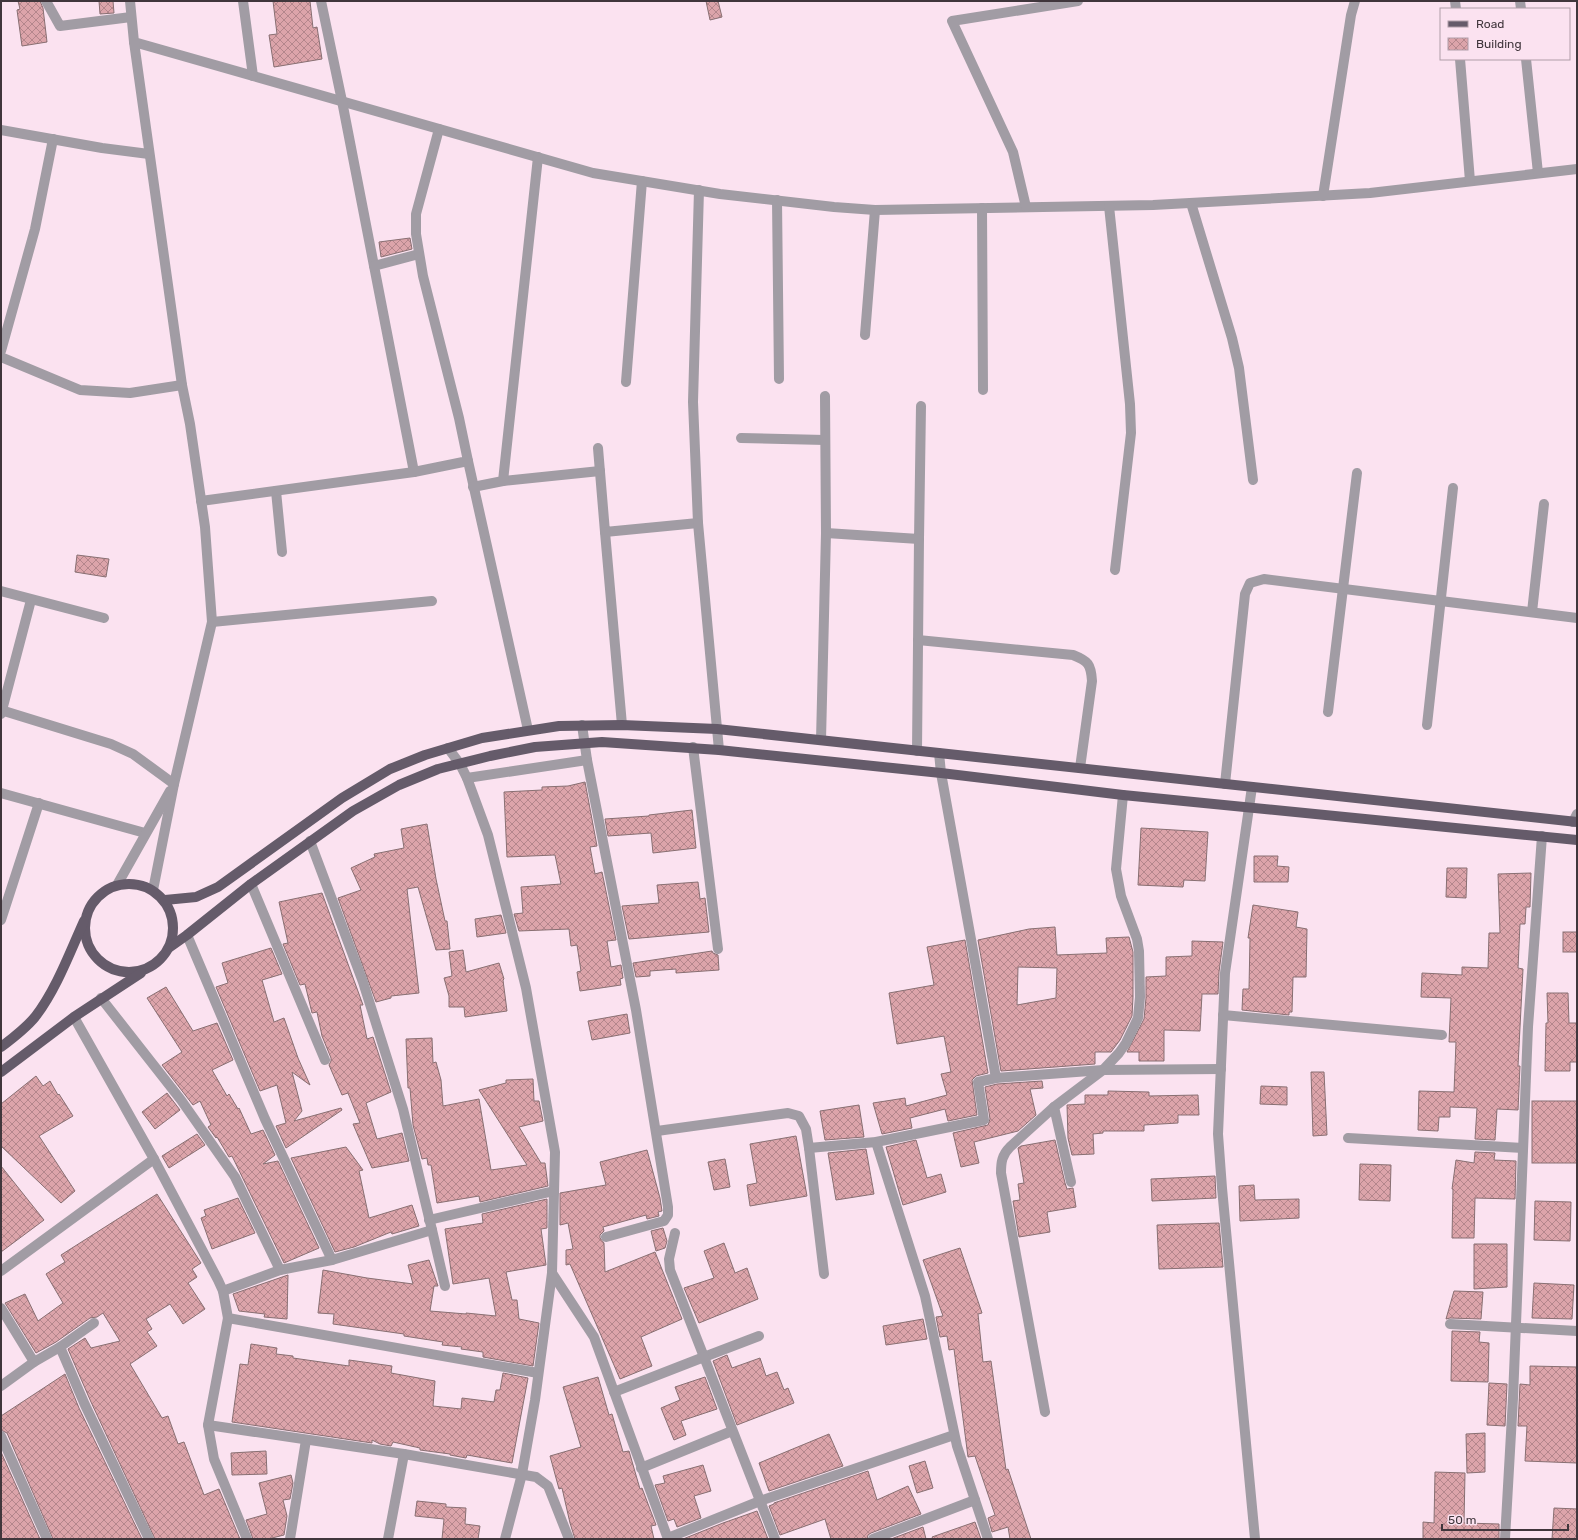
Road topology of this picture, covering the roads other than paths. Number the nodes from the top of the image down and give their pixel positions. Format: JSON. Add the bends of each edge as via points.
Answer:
{"nodes":[{"id":1,"x":46,"y":1,"type":"edge"},
{"id":2,"x":130,"y":1,"type":"edge"},
{"id":3,"x":243,"y":1,"type":"edge"},
{"id":4,"x":321,"y":1,"type":"edge"},
{"id":5,"x":1078,"y":1,"type":"edge"},
{"id":6,"x":1355,"y":1,"type":"edge"},
{"id":7,"x":131,"y":17,"type":"junction"},
{"id":8,"x":134,"y":42,"type":"junction"},
{"id":9,"x":1460,"y":60,"type":"edge"},
{"id":10,"x":1526,"y":60,"type":"edge"},
{"id":11,"x":253,"y":76,"type":"junction"},
{"id":12,"x":342,"y":101,"type":"junction"},
{"id":13,"x":439,"y":129,"type":"junction"},
{"id":14,"x":1,"y":130,"type":"edge"},
{"id":15,"x":53,"y":139,"type":"junction"},
{"id":16,"x":150,"y":154,"type":"junction"},
{"id":17,"x":538,"y":157,"type":"junction"},
{"id":18,"x":1577,"y":169,"type":"edge"},
{"id":19,"x":1538,"y":173,"type":"junction"},
{"id":20,"x":642,"y":181,"type":"junction"},
{"id":21,"x":1470,"y":181,"type":"junction"},
{"id":22,"x":699,"y":190,"type":"junction"},
{"id":23,"x":1323,"y":196,"type":"junction"},
{"id":24,"x":777,"y":200,"type":"junction"},
{"id":25,"x":1191,"y":203,"type":"junction"},
{"id":26,"x":1109,"y":206,"type":"junction"},
{"id":27,"x":1026,"y":207,"type":"junction"},
{"id":28,"x":982,"y":208,"type":"junction"},
{"id":29,"x":874,"y":210,"type":"junction"},
{"id":30,"x":419,"y":254,"type":"junction"},
{"id":31,"x":374,"y":266,"type":"junction"},
{"id":32,"x":865,"y":335,"type":"dead end"},
{"id":33,"x":1,"y":351,"type":"edge"},
{"id":34,"x":1,"y":357,"type":"edge"},
{"id":35,"x":779,"y":379,"type":"dead end"},
{"id":36,"x":626,"y":382,"type":"dead end"},
{"id":37,"x":182,"y":386,"type":"junction"},
{"id":38,"x":983,"y":390,"type":"dead end"},
{"id":39,"x":825,"y":396,"type":"dead end"},
{"id":40,"x":921,"y":406,"type":"dead end"},
{"id":41,"x":741,"y":438,"type":"dead end"},
{"id":42,"x":825,"y":440,"type":"junction"},
{"id":43,"x":598,"y":448,"type":"dead end"},
{"id":44,"x":468,"y":461,"type":"junction"},
{"id":45,"x":600,"y":471,"type":"junction"},
{"id":46,"x":414,"y":472,"type":"junction"},
{"id":47,"x":1357,"y":473,"type":"dead end"},
{"id":48,"x":1253,"y":480,"type":"dead end"},
{"id":49,"x":503,"y":481,"type":"junction"},
{"id":50,"x":473,"y":487,"type":"junction"},
{"id":51,"x":1453,"y":488,"type":"dead end"},
{"id":52,"x":276,"y":491,"type":"junction"},
{"id":53,"x":201,"y":501,"type":"junction"},
{"id":54,"x":1544,"y":504,"type":"dead end"},
{"id":55,"x":698,"y":524,"type":"junction"},
{"id":56,"x":605,"y":532,"type":"junction"},
{"id":57,"x":826,"y":533,"type":"junction"},
{"id":58,"x":919,"y":539,"type":"junction"},
{"id":59,"x":282,"y":552,"type":"dead end"},
{"id":60,"x":1115,"y":570,"type":"dead end"},
{"id":61,"x":1342,"y":588,"type":"junction"},
{"id":62,"x":1,"y":591,"type":"edge"},
{"id":63,"x":31,"y":600,"type":"junction"},
{"id":64,"x":432,"y":600,"type":"dead end"},
{"id":65,"x":1441,"y":600,"type":"junction"},
{"id":66,"x":1532,"y":612,"type":"junction"},
{"id":67,"x":104,"y":618,"type":"dead end"},
{"id":68,"x":1577,"y":618,"type":"edge"},
{"id":69,"x":212,"y":622,"type":"junction"},
{"id":70,"x":918,"y":640,"type":"junction"},
{"id":71,"x":1,"y":711,"type":"edge"},
{"id":72,"x":1328,"y":712,"type":"dead end"},
{"id":73,"x":582,"y":725,"type":"junction"},
{"id":74,"x":622,"y":725,"type":"junction"},
{"id":75,"x":1427,"y":725,"type":"dead end"},
{"id":76,"x":717,"y":729,"type":"junction"},
{"id":77,"x":528,"y":730,"type":"junction"},
{"id":78,"x":821,"y":740,"type":"junction"},
{"id":79,"x":584,"y":743,"type":"junction"},
{"id":80,"x":693,"y":747,"type":"junction"},
{"id":81,"x":448,"y":748,"type":"junction"},
{"id":82,"x":719,"y":750,"type":"junction"},
{"id":83,"x":917,"y":751,"type":"junction"},
{"id":84,"x":939,"y":753,"type":"junction"},
{"id":85,"x":587,"y":760,"type":"junction"},
{"id":86,"x":460,"y":764,"type":"junction"},
{"id":87,"x":1080,"y":768,"type":"junction"},
{"id":88,"x":941,"y":773,"type":"junction"},
{"id":89,"x":467,"y":778,"type":"junction"},
{"id":90,"x":174,"y":784,"type":"junction"},
{"id":91,"x":1225,"y":784,"type":"junction"},
{"id":92,"x":1252,"y":787,"type":"junction"},
{"id":93,"x":1,"y":793,"type":"edge"},
{"id":94,"x":1122,"y":795,"type":"junction"},
{"id":95,"x":39,"y":803,"type":"junction"},
{"id":96,"x":1249,"y":807,"type":"junction"},
{"id":97,"x":1576,"y":819,"type":"edge"},
{"id":98,"x":145,"y":833,"type":"junction"},
{"id":99,"x":1542,"y":836,"type":"junction"},
{"id":100,"x":1577,"y":840,"type":"edge"},
{"id":101,"x":310,"y":841,"type":"junction"},
{"id":102,"x":251,"y":884,"type":"junction"},
{"id":103,"x":117,"y":885,"type":"junction"},
{"id":104,"x":154,"y":890,"type":"junction"},
{"id":105,"x":165,"y":900,"type":"junction"},
{"id":106,"x":86,"y":916,"type":"junction"},
{"id":107,"x":1,"y":920,"type":"edge"},
{"id":108,"x":187,"y":935,"type":"junction"},
{"id":109,"x":170,"y":947,"type":"junction"},
{"id":110,"x":718,"y":949,"type":"dead end"},
{"id":111,"x":158,"y":962,"type":"junction"},
{"id":112,"x":101,"y":998,"type":"junction"},
{"id":113,"x":1223,"y":1015,"type":"junction"},
{"id":114,"x":74,"y":1017,"type":"junction"},
{"id":115,"x":1442,"y":1035,"type":"dead end"},
{"id":116,"x":1,"y":1048,"type":"edge"},
{"id":117,"x":325,"y":1060,"type":"dead end"},
{"id":118,"x":1221,"y":1068,"type":"junction"},
{"id":119,"x":1103,"y":1070,"type":"junction"},
{"id":120,"x":1,"y":1072,"type":"edge"},
{"id":121,"x":996,"y":1078,"type":"junction"},
{"id":122,"x":1054,"y":1108,"type":"junction"},
{"id":123,"x":657,"y":1131,"type":"junction"},
{"id":124,"x":1348,"y":1138,"type":"dead end"},
{"id":125,"x":876,"y":1142,"type":"junction"},
{"id":126,"x":809,"y":1148,"type":"junction"},
{"id":127,"x":1523,"y":1148,"type":"junction"},
{"id":128,"x":154,"y":1159,"type":"junction"},
{"id":129,"x":1071,"y":1182,"type":"dead end"},
{"id":130,"x":554,"y":1191,"type":"junction"},
{"id":131,"x":429,"y":1220,"type":"junction"},
{"id":132,"x":432,"y":1230,"type":"junction"},
{"id":133,"x":675,"y":1233,"type":"dead end"},
{"id":134,"x":606,"y":1236,"type":"dead end"},
{"id":135,"x":332,"y":1260,"type":"junction"},
{"id":136,"x":280,"y":1270,"type":"junction"},
{"id":137,"x":1,"y":1271,"type":"edge"},
{"id":138,"x":552,"y":1273,"type":"junction"},
{"id":139,"x":824,"y":1274,"type":"dead end"},
{"id":140,"x":445,"y":1286,"type":"dead end"},
{"id":141,"x":223,"y":1291,"type":"junction"},
{"id":142,"x":1,"y":1308,"type":"edge"},
{"id":143,"x":228,"y":1318,"type":"junction"},
{"id":144,"x":94,"y":1323,"type":"dead end"},
{"id":145,"x":1450,"y":1324,"type":"dead end"},
{"id":146,"x":1516,"y":1328,"type":"junction"},
{"id":147,"x":1577,"y":1331,"type":"edge"},
{"id":148,"x":759,"y":1336,"type":"dead end"},
{"id":149,"x":60,"y":1347,"type":"junction"},
{"id":150,"x":704,"y":1357,"type":"junction"},
{"id":151,"x":34,"y":1362,"type":"junction"},
{"id":152,"x":538,"y":1373,"type":"junction"},
{"id":153,"x":1,"y":1386,"type":"edge"},
{"id":154,"x":614,"y":1392,"type":"junction"},
{"id":155,"x":1045,"y":1412,"type":"dead end"},
{"id":156,"x":208,"y":1425,"type":"junction"},
{"id":157,"x":732,"y":1431,"type":"junction"},
{"id":158,"x":954,"y":1435,"type":"junction"},
{"id":159,"x":1,"y":1436,"type":"edge"},
{"id":160,"x":306,"y":1440,"type":"junction"},
{"id":161,"x":404,"y":1454,"type":"junction"},
{"id":162,"x":641,"y":1468,"type":"junction"},
{"id":163,"x":522,"y":1474,"type":"junction"},
{"id":164,"x":975,"y":1500,"type":"junction"},
{"id":165,"x":760,"y":1501,"type":"junction"},
{"id":166,"x":668,"y":1538,"type":"edge"},
{"id":167,"x":47,"y":1539,"type":"edge"},
{"id":168,"x":149,"y":1539,"type":"edge"},
{"id":169,"x":247,"y":1539,"type":"edge"},
{"id":170,"x":290,"y":1539,"type":"edge"},
{"id":171,"x":388,"y":1539,"type":"edge"},
{"id":172,"x":505,"y":1539,"type":"edge"},
{"id":173,"x":568,"y":1539,"type":"edge"},
{"id":174,"x":775,"y":1539,"type":"edge"},
{"id":175,"x":873,"y":1539,"type":"edge"},
{"id":176,"x":988,"y":1539,"type":"edge"},
{"id":177,"x":1255,"y":1539,"type":"edge"},
{"id":178,"x":1505,"y":1539,"type":"edge"}],
"edges":[{"from":1,"to":7,"type":"street","via":[[60,26]]},
{"from":2,"to":7,"type":"street"},
{"from":3,"to":11,"type":"street"},
{"from":4,"to":12,"type":"street"},
{"from":5,"to":27,"type":"street","via":[[952,21],[1013,152]]},
{"from":6,"to":23,"type":"street"},
{"from":7,"to":8,"type":"street"},
{"from":8,"to":11,"type":"street"},
{"from":8,"to":16,"type":"street"},
{"from":9,"to":21,"type":"street"},
{"from":10,"to":19,"type":"street"},
{"from":11,"to":12,"type":"street"},
{"from":12,"to":13,"type":"street"},
{"from":12,"to":31,"type":"street"},
{"from":13,"to":17,"type":"street"},
{"from":13,"to":30,"type":"street","via":[[416,214]]},
{"from":14,"to":15,"type":"street"},
{"from":15,"to":16,"type":"street"},
{"from":15,"to":33,"type":"street","via":[[35,229]]},
{"from":16,"to":37,"type":"street"},
{"from":17,"to":20,"type":"street","via":[[594,173]]},
{"from":17,"to":49,"type":"street"},
{"from":18,"to":19,"type":"street"},
{"from":19,"to":21,"type":"street"},
{"from":20,"to":22,"type":"street"},
{"from":20,"to":36,"type":"street"},
{"from":21,"to":23,"type":"street"},
{"from":22,"to":24,"type":"street"},
{"from":22,"to":55,"type":"street","via":[[693,402]]},
{"from":23,"to":25,"type":"street"},
{"from":24,"to":29,"type":"street"},
{"from":24,"to":35,"type":"street"},
{"from":25,"to":26,"type":"street"},
{"from":25,"to":48,"type":"street","via":[[1237,360]]},
{"from":26,"to":27,"type":"street"},
{"from":26,"to":60,"type":"street","via":[[1131,433]]},
{"from":27,"to":28,"type":"street"},
{"from":28,"to":29,"type":"street"},
{"from":28,"to":38,"type":"street"},
{"from":29,"to":32,"type":"street"},
{"from":30,"to":31,"type":"street"},
{"from":30,"to":44,"type":"street"},
{"from":31,"to":46,"type":"street"},
{"from":34,"to":37,"type":"street","via":[[80,390],[130,393]]},
{"from":37,"to":53,"type":"street"},
{"from":39,"to":42,"type":"street"},
{"from":40,"to":58,"type":"street"},
{"from":41,"to":42,"type":"street"},
{"from":42,"to":57,"type":"street"},
{"from":43,"to":45,"type":"street"},
{"from":44,"to":46,"type":"street"},
{"from":44,"to":50,"type":"street"},
{"from":45,"to":49,"type":"street"},
{"from":45,"to":56,"type":"street"},
{"from":46,"to":52,"type":"street"},
{"from":47,"to":61,"type":"street"},
{"from":49,"to":50,"type":"street"},
{"from":50,"to":77,"type":"street"},
{"from":51,"to":65,"type":"street"},
{"from":52,"to":53,"type":"street"},
{"from":52,"to":59,"type":"street"},
{"from":53,"to":69,"type":"street"},
{"from":54,"to":66,"type":"street"},
{"from":55,"to":56,"type":"street"},
{"from":55,"to":76,"type":"street"},
{"from":56,"to":74,"type":"street"},
{"from":57,"to":58,"type":"street"},
{"from":57,"to":78,"type":"street"},
{"from":58,"to":70,"type":"street"},
{"from":61,"to":65,"type":"street"},
{"from":61,"to":72,"type":"street"},
{"from":61,"to":91,"type":"street","via":[[1264,579],[1250,583],[1245,594]]},
{"from":62,"to":63,"type":"street"},
{"from":63,"to":67,"type":"street"},
{"from":63,"to":71,"type":"street"},
{"from":64,"to":69,"type":"street"},
{"from":65,"to":66,"type":"street"},
{"from":65,"to":75,"type":"street"},
{"from":66,"to":68,"type":"street"},
{"from":69,"to":90,"type":"street"},
{"from":70,"to":83,"type":"street"},
{"from":70,"to":87,"type":"street","via":[[1073,655],[1084,660],[1091,668],[1092,681]]},
{"from":71,"to":90,"type":"street","via":[[111,744],[133,754]]},
{"from":73,"to":74,"type":"main road"},
{"from":73,"to":77,"type":"main road"},
{"from":73,"to":79,"type":"street"},
{"from":74,"to":76,"type":"main road"},
{"from":76,"to":78,"type":"main road"},
{"from":76,"to":82,"type":"street"},
{"from":77,"to":81,"type":"main road","via":[[482,738]]},
{"from":78,"to":83,"type":"main road"},
{"from":79,"to":80,"type":"main road"},
{"from":79,"to":85,"type":"street"},
{"from":79,"to":86,"type":"main road","via":[[535,747]]},
{"from":80,"to":82,"type":"main road"},
{"from":80,"to":110,"type":"street"},
{"from":81,"to":86,"type":"street"},
{"from":81,"to":105,"type":"main road","via":[[390,769],[342,798],[218,887],[196,897]]},
{"from":82,"to":88,"type":"main road"},
{"from":83,"to":84,"type":"main road"},
{"from":84,"to":87,"type":"main road"},
{"from":84,"to":88,"type":"street"},
{"from":85,"to":89,"type":"street"},
{"from":85,"to":123,"type":"street"},
{"from":86,"to":89,"type":"street"},
{"from":86,"to":101,"type":"main road","via":[[438,769],[399,785],[353,811]]},
{"from":87,"to":91,"type":"main road"},
{"from":88,"to":94,"type":"main road"},
{"from":88,"to":121,"type":"street"},
{"from":89,"to":130,"type":"street","via":[[488,834],[526,988],[555,1152]]},
{"from":90,"to":98,"type":"street"},
{"from":90,"to":104,"type":"street"},
{"from":91,"to":92,"type":"main road"},
{"from":92,"to":96,"type":"street"},
{"from":92,"to":97,"type":"main road"},
{"from":93,"to":95,"type":"street"},
{"from":94,"to":96,"type":"main road"},
{"from":94,"to":119,"type":"street","via":[[1116,869],[1121,896],[1137,939],[1140,997],[1138,1018],[1126,1043]]},
{"from":95,"to":98,"type":"street"},
{"from":95,"to":107,"type":"street"},
{"from":96,"to":99,"type":"main road"},
{"from":96,"to":113,"type":"street","via":[[1225,973]]},
{"from":98,"to":103,"type":"street"},
{"from":99,"to":100,"type":"main road"},
{"from":99,"to":127,"type":"street","via":[[1528,1027]]},
{"from":101,"to":102,"type":"main road"},
{"from":101,"to":131,"type":"street","via":[[363,982],[403,1109]]},
{"from":102,"to":108,"type":"main road"},
{"from":102,"to":117,"type":"street"},
{"from":103,"to":104,"type":"main road","via":[[142,885]]},
{"from":103,"to":106,"type":"main road","via":[[93,902]]},
{"from":104,"to":105,"type":"main road"},
{"from":105,"to":109,"type":"main road","via":[[174,923],[174,936]]},
{"from":106,"to":111,"type":"main road","via":[[85,930],[88,943],[94,956],[105,965],[118,971],[132,972],[145,970]]},
{"from":106,"to":116,"type":"main road","via":[[52,991],[35,1017]]},
{"from":108,"to":109,"type":"main road"},
{"from":108,"to":135,"type":"street","via":[[264,1119]]},
{"from":109,"to":111,"type":"main road"},
{"from":111,"to":112,"type":"main road"},
{"from":112,"to":114,"type":"main road"},
{"from":112,"to":136,"type":"street","via":[[181,1100],[235,1177]]},
{"from":113,"to":115,"type":"street"},
{"from":113,"to":118,"type":"street"},
{"from":114,"to":120,"type":"main road"},
{"from":114,"to":128,"type":"street"},
{"from":118,"to":119,"type":"street"},
{"from":118,"to":177,"type":"street","via":[[1218,1134]]},
{"from":119,"to":121,"type":"street"},
{"from":119,"to":122,"type":"street"},
{"from":121,"to":125,"type":"street","via":[[978,1082],[984,1120]]},
{"from":122,"to":129,"type":"street"},
{"from":122,"to":155,"type":"street","via":[[1003,1154],[1001,1167]]},
{"from":123,"to":126,"type":"street","via":[[788,1113],[799,1116],[806,1129]]},
{"from":123,"to":134,"type":"street","via":[[668,1215],[664,1221]]},
{"from":124,"to":127,"type":"street"},
{"from":125,"to":126,"type":"street"},
{"from":125,"to":158,"type":"street","via":[[925,1296]]},
{"from":126,"to":139,"type":"street"},
{"from":127,"to":146,"type":"street"},
{"from":128,"to":137,"type":"street"},
{"from":128,"to":141,"type":"street"},
{"from":130,"to":131,"type":"street"},
{"from":130,"to":138,"type":"street"},
{"from":131,"to":132,"type":"street"},
{"from":132,"to":135,"type":"street"},
{"from":132,"to":140,"type":"street"},
{"from":133,"to":150,"type":"street","via":[[669,1259],[670,1270]]},
{"from":135,"to":136,"type":"street"},
{"from":136,"to":141,"type":"street"},
{"from":138,"to":152,"type":"street"},
{"from":138,"to":154,"type":"street","via":[[594,1337]]},
{"from":141,"to":143,"type":"street"},
{"from":142,"to":151,"type":"street"},
{"from":143,"to":152,"type":"street"},
{"from":143,"to":156,"type":"street"},
{"from":144,"to":149,"type":"street"},
{"from":145,"to":146,"type":"street"},
{"from":146,"to":147,"type":"street"},
{"from":146,"to":178,"type":"street"},
{"from":148,"to":150,"type":"street"},
{"from":149,"to":151,"type":"street"},
{"from":149,"to":168,"type":"street"},
{"from":150,"to":154,"type":"street"},
{"from":150,"to":157,"type":"street"},
{"from":151,"to":153,"type":"street"},
{"from":152,"to":163,"type":"street"},
{"from":154,"to":162,"type":"street"},
{"from":156,"to":160,"type":"street"},
{"from":156,"to":169,"type":"street","via":[[214,1459]]},
{"from":157,"to":162,"type":"street"},
{"from":157,"to":165,"type":"street"},
{"from":158,"to":164,"type":"street"},
{"from":158,"to":165,"type":"street"},
{"from":159,"to":167,"type":"street"},
{"from":160,"to":161,"type":"street"},
{"from":160,"to":170,"type":"street"},
{"from":161,"to":163,"type":"street"},
{"from":161,"to":171,"type":"street"},
{"from":162,"to":166,"type":"street"},
{"from":163,"to":172,"type":"street"},
{"from":163,"to":173,"type":"street","via":[[536,1477],[548,1486]]},
{"from":164,"to":175,"type":"street"},
{"from":164,"to":176,"type":"street"},
{"from":165,"to":166,"type":"street"},
{"from":165,"to":174,"type":"street"}]}
